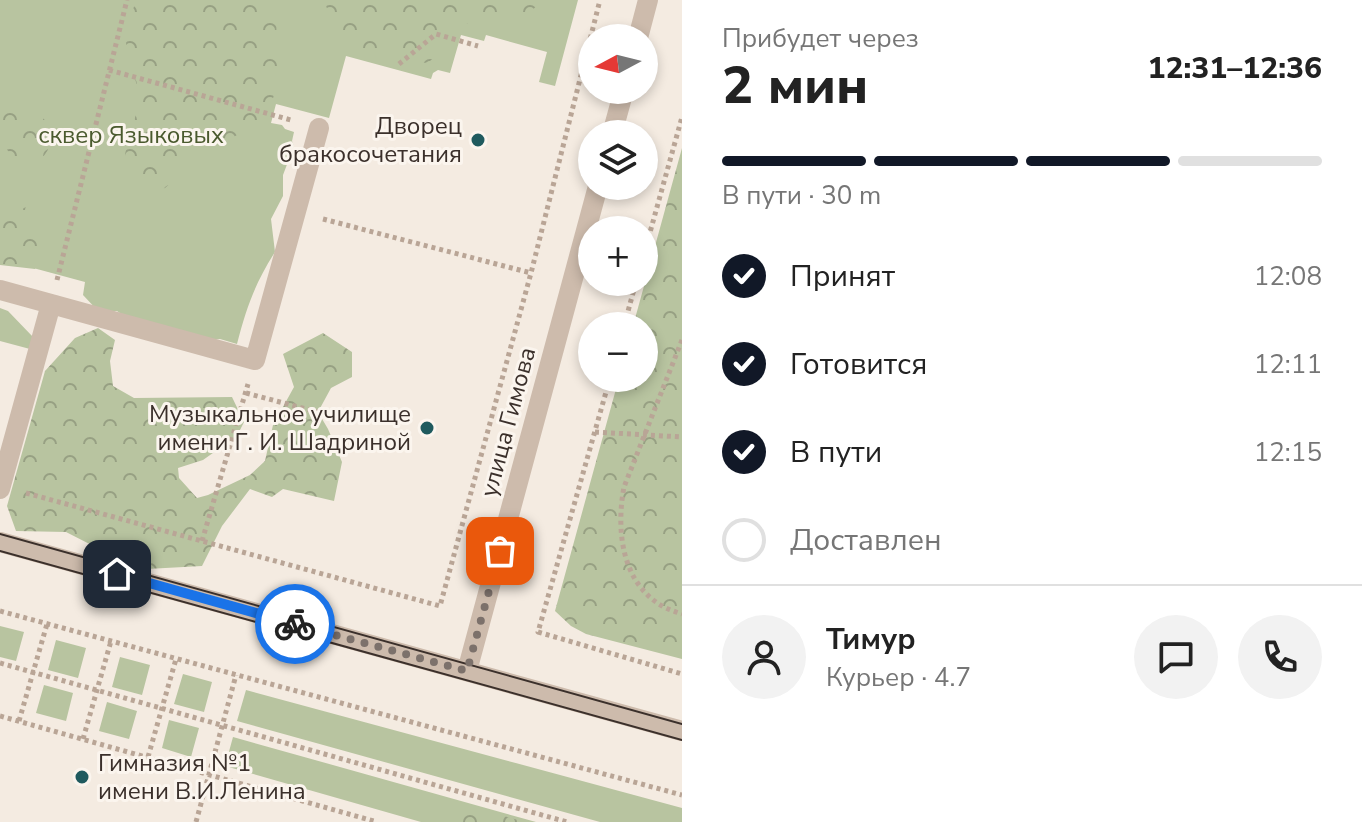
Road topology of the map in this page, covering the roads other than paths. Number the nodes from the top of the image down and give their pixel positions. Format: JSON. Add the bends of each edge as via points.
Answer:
{"nodes":[{"id":1,"x":648,"y":0,"type":"edge"},
{"id":2,"x":642,"y":24,"type":"edge"},
{"id":3,"x":319,"y":128,"type":"road end"},
{"id":4,"x":594,"y":200,"type":"edge"},
{"id":5,"x":0,"y":290,"type":"edge"},
{"id":6,"x":51,"y":304,"type":"junction"},
{"id":7,"x":0,"y":488,"type":"edge"},
{"id":8,"x":0,"y":542,"type":"edge"},
{"id":9,"x":467,"y":671,"type":"junction"},
{"id":10,"x":682,"y":731,"type":"edge"}],
"edges":[{"from":1,"to":2,"type":"street"},
{"from":3,"to":6,"type":"street","via":[[255,360]]},
{"from":4,"to":9,"type":"street","name":"улица Гимова"},
{"from":5,"to":6,"type":"street"},
{"from":6,"to":7,"type":"street"},
{"from":8,"to":9,"type":"street"},
{"from":9,"to":10,"type":"street"}]}
